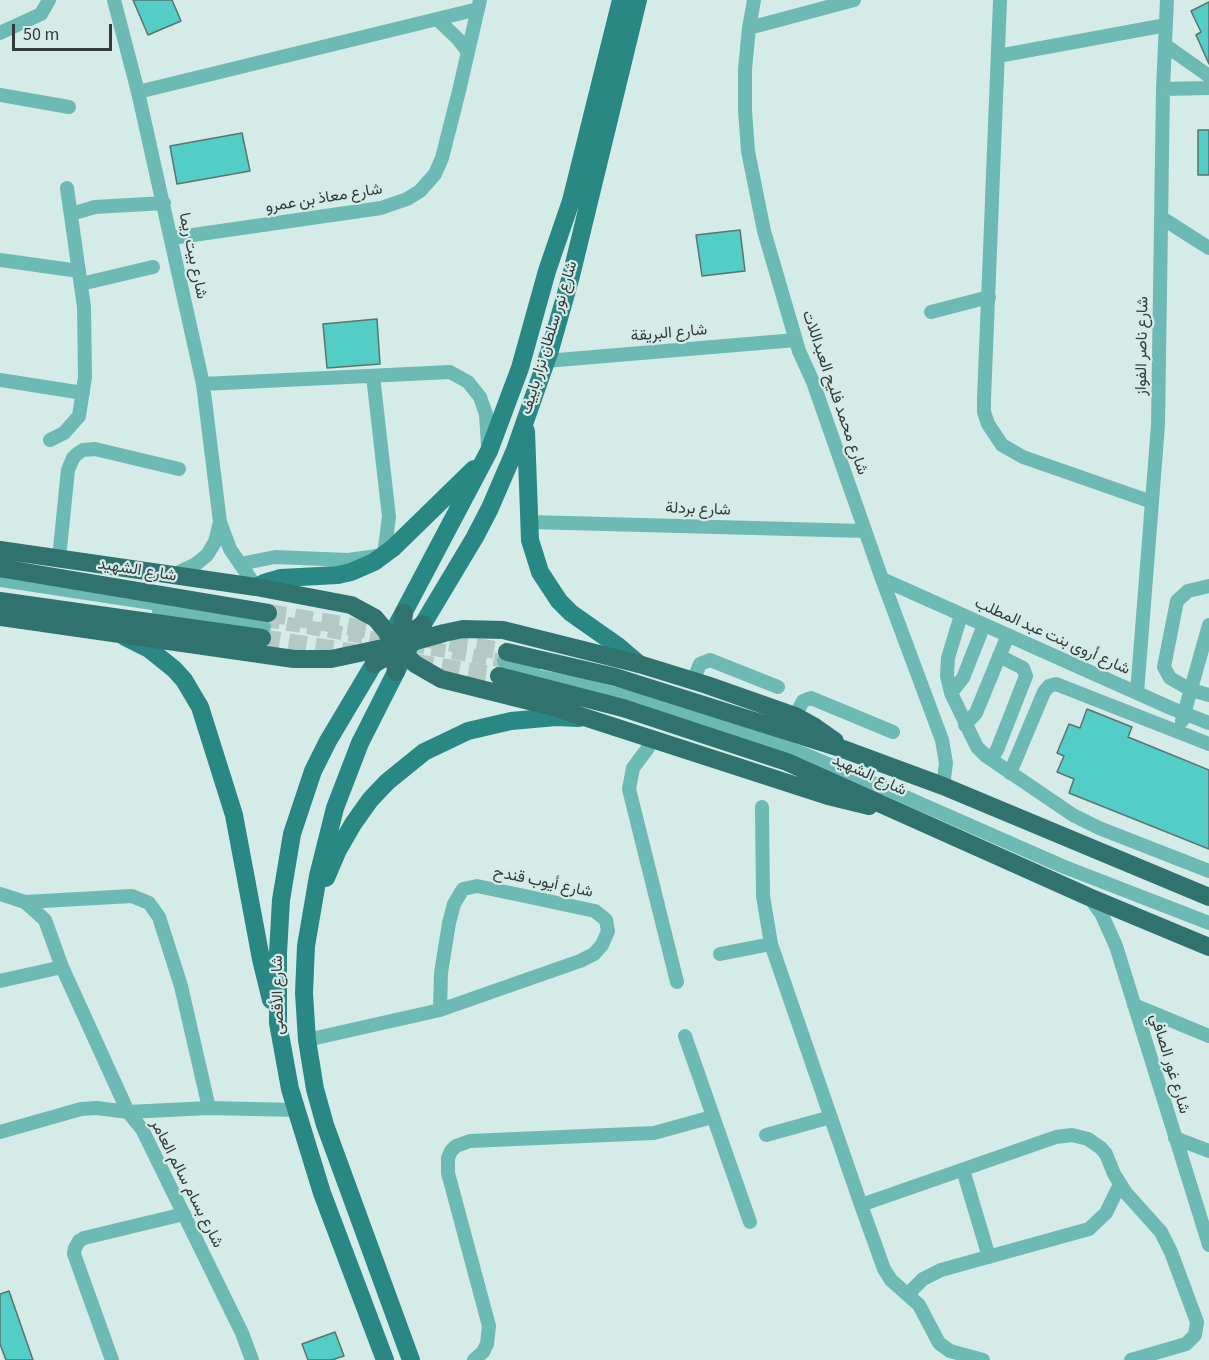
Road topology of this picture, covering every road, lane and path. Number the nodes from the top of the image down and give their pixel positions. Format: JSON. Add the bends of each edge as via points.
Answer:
{"nodes":[{"id":1,"x":50,"y":0,"type":"edge"},
{"id":2,"x":114,"y":0,"type":"edge"},
{"id":3,"x":621,"y":0,"type":"edge"},
{"id":4,"x":638,"y":0,"type":"edge"},
{"id":5,"x":754,"y":0,"type":"edge"},
{"id":6,"x":854,"y":0,"type":"edge"},
{"id":7,"x":1000,"y":0,"type":"edge"},
{"id":8,"x":1167,"y":0,"type":"edge"},
{"id":9,"x":479,"y":4,"type":"edge"},
{"id":10,"x":437,"y":19,"type":"junction"},
{"id":11,"x":1166,"y":26,"type":"junction"},
{"id":12,"x":749,"y":28,"type":"junction"},
{"id":13,"x":0,"y":33,"type":"edge"},
{"id":14,"x":1165,"y":45,"type":"junction"},
{"id":15,"x":468,"y":52,"type":"junction"},
{"id":16,"x":998,"y":56,"type":"junction"},
{"id":17,"x":1209,"y":76,"type":"edge"},
{"id":18,"x":1209,"y":88,"type":"edge"},
{"id":19,"x":1163,"y":89,"type":"junction"},
{"id":20,"x":138,"y":92,"type":"junction"},
{"id":21,"x":0,"y":95,"type":"edge"},
{"id":22,"x":69,"y":107,"type":"dead end"},
{"id":23,"x":67,"y":188,"type":"dead end"},
{"id":24,"x":164,"y":203,"type":"junction"},
{"id":25,"x":71,"y":214,"type":"junction"},
{"id":26,"x":1162,"y":218,"type":"junction"},
{"id":27,"x":171,"y":238,"type":"junction"},
{"id":28,"x":1209,"y":248,"type":"edge"},
{"id":29,"x":0,"y":260,"type":"edge"},
{"id":30,"x":153,"y":267,"type":"dead end"},
{"id":31,"x":80,"y":278,"type":"junction"},
{"id":32,"x":989,"y":297,"type":"junction"},
{"id":33,"x":931,"y":312,"type":"dead end"},
{"id":34,"x":796,"y":340,"type":"junction"},
{"id":35,"x":546,"y":361,"type":"junction"},
{"id":36,"x":373,"y":376,"type":"junction"},
{"id":37,"x":0,"y":380,"type":"edge"},
{"id":38,"x":203,"y":384,"type":"junction"},
{"id":39,"x":83,"y":393,"type":"junction"},
{"id":40,"x":526,"y":420,"type":"junction"},
{"id":41,"x":50,"y":440,"type":"dead end"},
{"id":42,"x":486,"y":455,"type":"junction"},
{"id":43,"x":178,"y":469,"type":"dead end"},
{"id":44,"x":1152,"y":502,"type":"junction"},
{"id":45,"x":220,"y":522,"type":"junction"},
{"id":46,"x":530,"y":522,"type":"junction"},
{"id":47,"x":865,"y":531,"type":"junction"},
{"id":48,"x":0,"y":550,"type":"edge"},
{"id":49,"x":384,"y":555,"type":"junction"},
{"id":50,"x":58,"y":558,"type":"junction"},
{"id":51,"x":240,"y":564,"type":"junction"},
{"id":52,"x":0,"y":568,"type":"edge"},
{"id":53,"x":171,"y":576,"type":"junction"},
{"id":54,"x":882,"y":579,"type":"junction"},
{"id":55,"x":0,"y":580,"type":"edge"},
{"id":56,"x":0,"y":586,"type":"edge"},
{"id":57,"x":1209,"y":586,"type":"edge"},
{"id":58,"x":256,"y":587,"type":"junction"},
{"id":59,"x":0,"y":601,"type":"edge"},
{"id":60,"x":961,"y":615,"type":"junction"},
{"id":61,"x":0,"y":617,"type":"edge"},
{"id":62,"x":265,"y":625,"type":"junction"},
{"id":63,"x":984,"y":625,"type":"junction"},
{"id":64,"x":1209,"y":625,"type":"edge"},
{"id":65,"x":121,"y":635,"type":"junction"},
{"id":66,"x":1008,"y":635,"type":"junction"},
{"id":67,"x":395,"y":648,"type":"junction"},
{"id":68,"x":999,"y":656,"type":"junction"},
{"id":69,"x":639,"y":664,"type":"junction"},
{"id":70,"x":503,"y":665,"type":"junction"},
{"id":71,"x":693,"y":681,"type":"junction"},
{"id":72,"x":778,"y":687,"type":"dead end"},
{"id":73,"x":1191,"y":690,"type":"junction"},
{"id":74,"x":951,"y":693,"type":"junction"},
{"id":75,"x":1137,"y":693,"type":"junction"},
{"id":76,"x":1209,"y":695,"type":"edge"},
{"id":77,"x":1184,"y":713,"type":"junction"},
{"id":78,"x":795,"y":716,"type":"junction"},
{"id":79,"x":585,"y":718,"type":"junction"},
{"id":80,"x":1209,"y":723,"type":"edge"},
{"id":81,"x":965,"y":725,"type":"junction"},
{"id":82,"x":893,"y":732,"type":"dead end"},
{"id":83,"x":1179,"y":732,"type":"junction"},
{"id":84,"x":650,"y":738,"type":"junction"},
{"id":85,"x":1209,"y":744,"type":"edge"},
{"id":86,"x":843,"y":749,"type":"junction"},
{"id":87,"x":991,"y":759,"type":"junction"},
{"id":88,"x":1010,"y":773,"type":"junction"},
{"id":89,"x":943,"y":786,"type":"junction"},
{"id":90,"x":762,"y":807,"type":"dead end"},
{"id":91,"x":901,"y":812,"type":"junction"},
{"id":92,"x":1086,"y":822,"type":"junction"},
{"id":93,"x":1077,"y":842,"type":"junction"},
{"id":94,"x":1209,"y":870,"type":"edge"},
{"id":95,"x":0,"y":894,"type":"edge"},
{"id":96,"x":1089,"y":897,"type":"junction"},
{"id":97,"x":1209,"y":897,"type":"edge"},
{"id":98,"x":25,"y":902,"type":"junction"},
{"id":99,"x":312,"y":910,"type":"junction"},
{"id":100,"x":1209,"y":916,"type":"edge"},
{"id":101,"x":1209,"y":923,"type":"edge"},
{"id":102,"x":771,"y":944,"type":"junction"},
{"id":103,"x":1209,"y":947,"type":"edge"},
{"id":104,"x":720,"y":954,"type":"dead end"},
{"id":105,"x":62,"y":967,"type":"junction"},
{"id":106,"x":0,"y":981,"type":"edge"},
{"id":107,"x":677,"y":982,"type":"dead end"},
{"id":108,"x":1134,"y":1005,"type":"junction"},
{"id":109,"x":440,"y":1010,"type":"junction"},
{"id":110,"x":278,"y":1023,"type":"junction"},
{"id":111,"x":685,"y":1035,"type":"dead end"},
{"id":112,"x":1209,"y":1036,"type":"edge"},
{"id":113,"x":307,"y":1040,"type":"junction"},
{"id":114,"x":209,"y":1108,"type":"junction"},
{"id":115,"x":297,"y":1110,"type":"junction"},
{"id":116,"x":128,"y":1112,"type":"junction"},
{"id":117,"x":712,"y":1117,"type":"junction"},
{"id":118,"x":831,"y":1117,"type":"junction"},
{"id":119,"x":0,"y":1131,"type":"edge"},
{"id":120,"x":766,"y":1135,"type":"dead end"},
{"id":121,"x":1175,"y":1138,"type":"junction"},
{"id":122,"x":1209,"y":1151,"type":"edge"},
{"id":123,"x":963,"y":1170,"type":"junction"},
{"id":124,"x":1120,"y":1184,"type":"junction"},
{"id":125,"x":861,"y":1205,"type":"junction"},
{"id":126,"x":184,"y":1214,"type":"junction"},
{"id":127,"x":750,"y":1222,"type":"dead end"},
{"id":128,"x":1209,"y":1245,"type":"edge"},
{"id":129,"x":989,"y":1257,"type":"junction"},
{"id":130,"x":908,"y":1294,"type":"junction"},
{"id":131,"x":112,"y":1360,"type":"edge"},
{"id":132,"x":252,"y":1360,"type":"edge"},
{"id":133,"x":385,"y":1360,"type":"edge"},
{"id":134,"x":411,"y":1360,"type":"edge"},
{"id":135,"x":474,"y":1360,"type":"edge"},
{"id":136,"x":983,"y":1360,"type":"edge"},
{"id":137,"x":1131,"y":1360,"type":"edge"}],
"edges":[{"from":1,"to":13,"type":"street","via":[[35,18]]},
{"from":2,"to":20,"type":"street","name":"شارع بيت ريما"},
{"from":3,"to":42,"type":"main road","name":"شارع نور سلطان نزار باييف","via":[[571,201],[520,368]]},
{"from":4,"to":35,"type":"main road","name":"شارع نور سلطان نزار باييف","via":[[571,276]]},
{"from":5,"to":12,"type":"street","name":"شارع محمد فليح العبداللات"},
{"from":6,"to":12,"type":"street"},
{"from":7,"to":16,"type":"street"},
{"from":8,"to":11,"type":"street","name":"شارع ناصر الفواز"},
{"from":9,"to":10,"type":"street"},
{"from":9,"to":15,"type":"street","name":"شارع معاذ بن عمرو"},
{"from":10,"to":15,"type":"street"},
{"from":10,"to":20,"type":"street"},
{"from":11,"to":14,"type":"street","name":"شارع ناصر الفواز"},
{"from":11,"to":16,"type":"street"},
{"from":12,"to":34,"type":"street","name":"شارع محمد فليح العبداللات","via":[[745,100],[748,151],[764,231]]},
{"from":14,"to":17,"type":"street"},
{"from":14,"to":19,"type":"street","name":"شارع ناصر الفواز"},
{"from":15,"to":27,"type":"street","name":"شارع معاذ بن عمرو","via":[[435,174],[407,200],[381,208]]},
{"from":16,"to":32,"type":"street"},
{"from":18,"to":19,"type":"street"},
{"from":19,"to":26,"type":"street","name":"شارع ناصر الفواز"},
{"from":20,"to":24,"type":"street","name":"شارع بيت ريما"},
{"from":21,"to":22,"type":"street"},
{"from":23,"to":25,"type":"street"},
{"from":24,"to":25,"type":"street","via":[[95,207]]},
{"from":24,"to":27,"type":"street","name":"شارع بيت ريما"},
{"from":25,"to":31,"type":"street"},
{"from":26,"to":28,"type":"street"},
{"from":26,"to":44,"type":"street","name":"شارع ناصر الفواز","via":[[1158,425]]},
{"from":27,"to":38,"type":"street","name":"شارع بيت ريما"},
{"from":29,"to":31,"type":"street"},
{"from":30,"to":31,"type":"street"},
{"from":31,"to":39,"type":"street","via":[[85,331]]},
{"from":32,"to":33,"type":"street"},
{"from":32,"to":44,"type":"street","via":[[984,412],[994,435],[1023,458]]},
{"from":34,"to":35,"type":"street","name":"شارع البريقة"},
{"from":34,"to":47,"type":"street","name":"شارع محمد فليح العبداللات"},
{"from":35,"to":40,"type":"main road","name":"شارع نور سلطان نزار باييف"},
{"from":36,"to":38,"type":"street"},
{"from":36,"to":42,"type":"street","via":[[450,372],[459,376],[475,390],[484,406]]},
{"from":36,"to":49,"type":"street","via":[[388,517]]},
{"from":37,"to":39,"type":"street"},
{"from":38,"to":45,"type":"street","name":"شارع بيت ريما"},
{"from":39,"to":41,"type":"street","via":[[75,422],[64,434]]},
{"from":40,"to":46,"type":"main road"},
{"from":40,"to":67,"type":"main road","name":"شارع نور سلطان نزار باييف","via":[[490,508],[423,624]]},
{"from":42,"to":49,"type":"main road"},
{"from":42,"to":67,"type":"main road","name":"شارع نور سلطان نزار باييف","via":[[404,613]]},
{"from":43,"to":50,"type":"street","via":[[95,449],[77,454],[68,470]]},
{"from":44,"to":75,"type":"street","name":"شارع ناصر الفواز"},
{"from":45,"to":51,"type":"street","name":"شارع بيت ريما"},
{"from":45,"to":53,"type":"street","name":"شارع بيت ريما","via":[[207,555]]},
{"from":46,"to":47,"type":"street","name":"شارع بردلة"},
{"from":46,"to":69,"type":"main road","via":[[534,556],[558,601]]},
{"from":47,"to":54,"type":"street","name":"شارع محمد فليح العبداللات"},
{"from":48,"to":50,"type":"highway"},
{"from":49,"to":51,"type":"street","via":[[348,560],[275,557]]},
{"from":49,"to":58,"type":"main road","via":[[364,567],[338,575],[281,578]]},
{"from":50,"to":53,"type":"highway"},
{"from":51,"to":58,"type":"street","name":"شارع بيت ريما"},
{"from":52,"to":62,"type":"highway","name":"شارع الشهيد"},
{"from":53,"to":58,"type":"highway"},
{"from":54,"to":60,"type":"street","name":"شارع أروى بنت عبد المطلب"},
{"from":54,"to":89,"type":"street","name":"شارع محمد فليح العبداللات","via":[[942,740],[946,763]]},
{"from":55,"to":62,"type":"street"},
{"from":56,"to":62,"type":"street"},
{"from":57,"to":73,"type":"street","via":[[1188,591],[1177,601],[1164,663],[1170,678]]},
{"from":58,"to":67,"type":"highway","via":[[351,605],[375,618]]},
{"from":59,"to":62,"type":"highway"},
{"from":60,"to":63,"type":"street","name":"شارع أروى بنت عبد المطلب"},
{"from":60,"to":74,"type":"street","via":[[947,667]]},
{"from":61,"to":65,"type":"highway"},
{"from":63,"to":66,"type":"street","name":"شارع أروى بنت عبد المطلب"},
{"from":63,"to":74,"type":"street","via":[[963,678]]},
{"from":64,"to":73,"type":"street"},
{"from":65,"to":67,"type":"highway","via":[[294,659],[337,658]]},
{"from":65,"to":110,"type":"main road","via":[[168,663],[200,707],[234,815],[261,959]]},
{"from":66,"to":68,"type":"street"},
{"from":66,"to":75,"type":"street","name":"شارع أروى بنت عبد المطلب"},
{"from":67,"to":69,"type":"highway","via":[[464,629],[503,630]]},
{"from":67,"to":79,"type":"highway","via":[[441,679]]},
{"from":67,"to":99,"type":"main road","name":"شارع الأقصى","via":[[396,672],[343,786]]},
{"from":67,"to":110,"type":"main road","name":"شارع الأقصى","via":[[328,741],[313,771],[292,834],[281,900]]},
{"from":68,"to":81,"type":"street","via":[[976,713]]},
{"from":68,"to":87,"type":"street","via":[[1023,668],[1026,676]]},
{"from":69,"to":71,"type":"highway"},
{"from":70,"to":86,"type":"highway","name":"شارع الشهيد","via":[[577,667]]},
{"from":70,"to":91,"type":"highway","name":"شارع الشهيد","via":[[816,773]]},
{"from":70,"to":100,"type":"street","via":[[632,691],[762,732],[848,764],[1065,860]]},
{"from":70,"to":101,"type":"street","via":[[755,736],[843,770],[1062,866]]},
{"from":71,"to":72,"type":"street","via":[[700,664],[710,660]]},
{"from":71,"to":78,"type":"highway"},
{"from":73,"to":76,"type":"street"},
{"from":73,"to":77,"type":"street"},
{"from":74,"to":81,"type":"street"},
{"from":75,"to":77,"type":"street","name":"شارع أروى بنت عبد المطلب"},
{"from":77,"to":80,"type":"street","name":"شارع أروى بنت عبد المطلب"},
{"from":77,"to":83,"type":"street"},
{"from":78,"to":82,"type":"street","via":[[803,701],[811,698]]},
{"from":78,"to":86,"type":"highway"},
{"from":79,"to":84,"type":"highway"},
{"from":79,"to":99,"type":"main road","via":[[511,721],[468,731],[424,752],[387,782],[352,824]]},
{"from":81,"to":87,"type":"street","via":[[977,747]]},
{"from":83,"to":85,"type":"street"},
{"from":83,"to":88,"type":"street","via":[[1052,684],[1044,692]]},
{"from":84,"to":91,"type":"highway","via":[[828,796]]},
{"from":84,"to":107,"type":"street","via":[[648,748],[633,768],[629,789]]},
{"from":86,"to":89,"type":"highway","name":"شارع الشهيد"},
{"from":87,"to":88,"type":"street"},
{"from":88,"to":92,"type":"street"},
{"from":89,"to":93,"type":"highway","name":"شارع الشهيد"},
{"from":90,"to":102,"type":"street","via":[[763,897]]},
{"from":91,"to":96,"type":"highway","name":"شارع الشهيد"},
{"from":92,"to":93,"type":"street"},
{"from":92,"to":94,"type":"street"},
{"from":93,"to":97,"type":"highway","name":"شارع الشهيد"},
{"from":95,"to":98,"type":"street"},
{"from":96,"to":103,"type":"highway","name":"شارع الشهيد"},
{"from":96,"to":108,"type":"street","name":"شارع غور الصافي","via":[[1112,935]]},
{"from":98,"to":105,"type":"street","via":[[45,920]]},
{"from":98,"to":114,"type":"street","via":[[132,896],[149,903],[159,917],[181,986]]},
{"from":99,"to":113,"type":"main road","name":"شارع الأقصى","via":[[304,993]]},
{"from":102,"to":104,"type":"street"},
{"from":102,"to":118,"type":"street"},
{"from":105,"to":106,"type":"street"},
{"from":105,"to":116,"type":"street"},
{"from":108,"to":112,"type":"street"},
{"from":108,"to":121,"type":"street","name":"شارع غور الصافي"},
{"from":109,"to":109,"type":"street","name":"شارع أيوب قندح","via":[[446,939],[454,904],[463,890],[477,886],[539,898],[595,911],[606,920],[608,931],[594,954]]},
{"from":109,"to":113,"type":"street","name":"شارع أيوب قندح"},
{"from":110,"to":115,"type":"main road","name":"شارع الأقصى"},
{"from":111,"to":117,"type":"street"},
{"from":113,"to":134,"type":"main road","name":"شارع الأقصى","via":[[325,1125]]},
{"from":114,"to":115,"type":"street"},
{"from":114,"to":116,"type":"street"},
{"from":115,"to":133,"type":"main road","name":"شارع الأقصى","via":[[322,1193]]},
{"from":116,"to":119,"type":"street","name":"شارع بسام سالم العامر","via":[[81,1109]]},
{"from":116,"to":126,"type":"street","name":"شارع بسام سالم العامر","via":[[142,1129]]},
{"from":117,"to":127,"type":"street"},
{"from":117,"to":135,"type":"street","via":[[643,1135],[470,1141],[456,1146],[447,1158],[448,1173],[489,1326],[487,1344]]},
{"from":118,"to":120,"type":"street"},
{"from":118,"to":125,"type":"street"},
{"from":121,"to":122,"type":"street"},
{"from":121,"to":128,"type":"street","name":"شارع غور الصافي"},
{"from":123,"to":124,"type":"street","via":[[1072,1135],[1101,1148]]},
{"from":123,"to":125,"type":"street"},
{"from":123,"to":129,"type":"street"},
{"from":124,"to":129,"type":"street","via":[[1106,1213],[1089,1229]]},
{"from":124,"to":137,"type":"street","via":[[1154,1222],[1166,1242],[1197,1322],[1195,1335],[1186,1344]]},
{"from":125,"to":130,"type":"street","via":[[884,1269]]},
{"from":126,"to":131,"type":"street","via":[[84,1238],[75,1248]]},
{"from":126,"to":132,"type":"street","name":"شارع بسام سالم العامر"},
{"from":129,"to":130,"type":"street","via":[[932,1274]]},
{"from":130,"to":136,"type":"street","via":[[919,1305],[944,1348]]}]}
